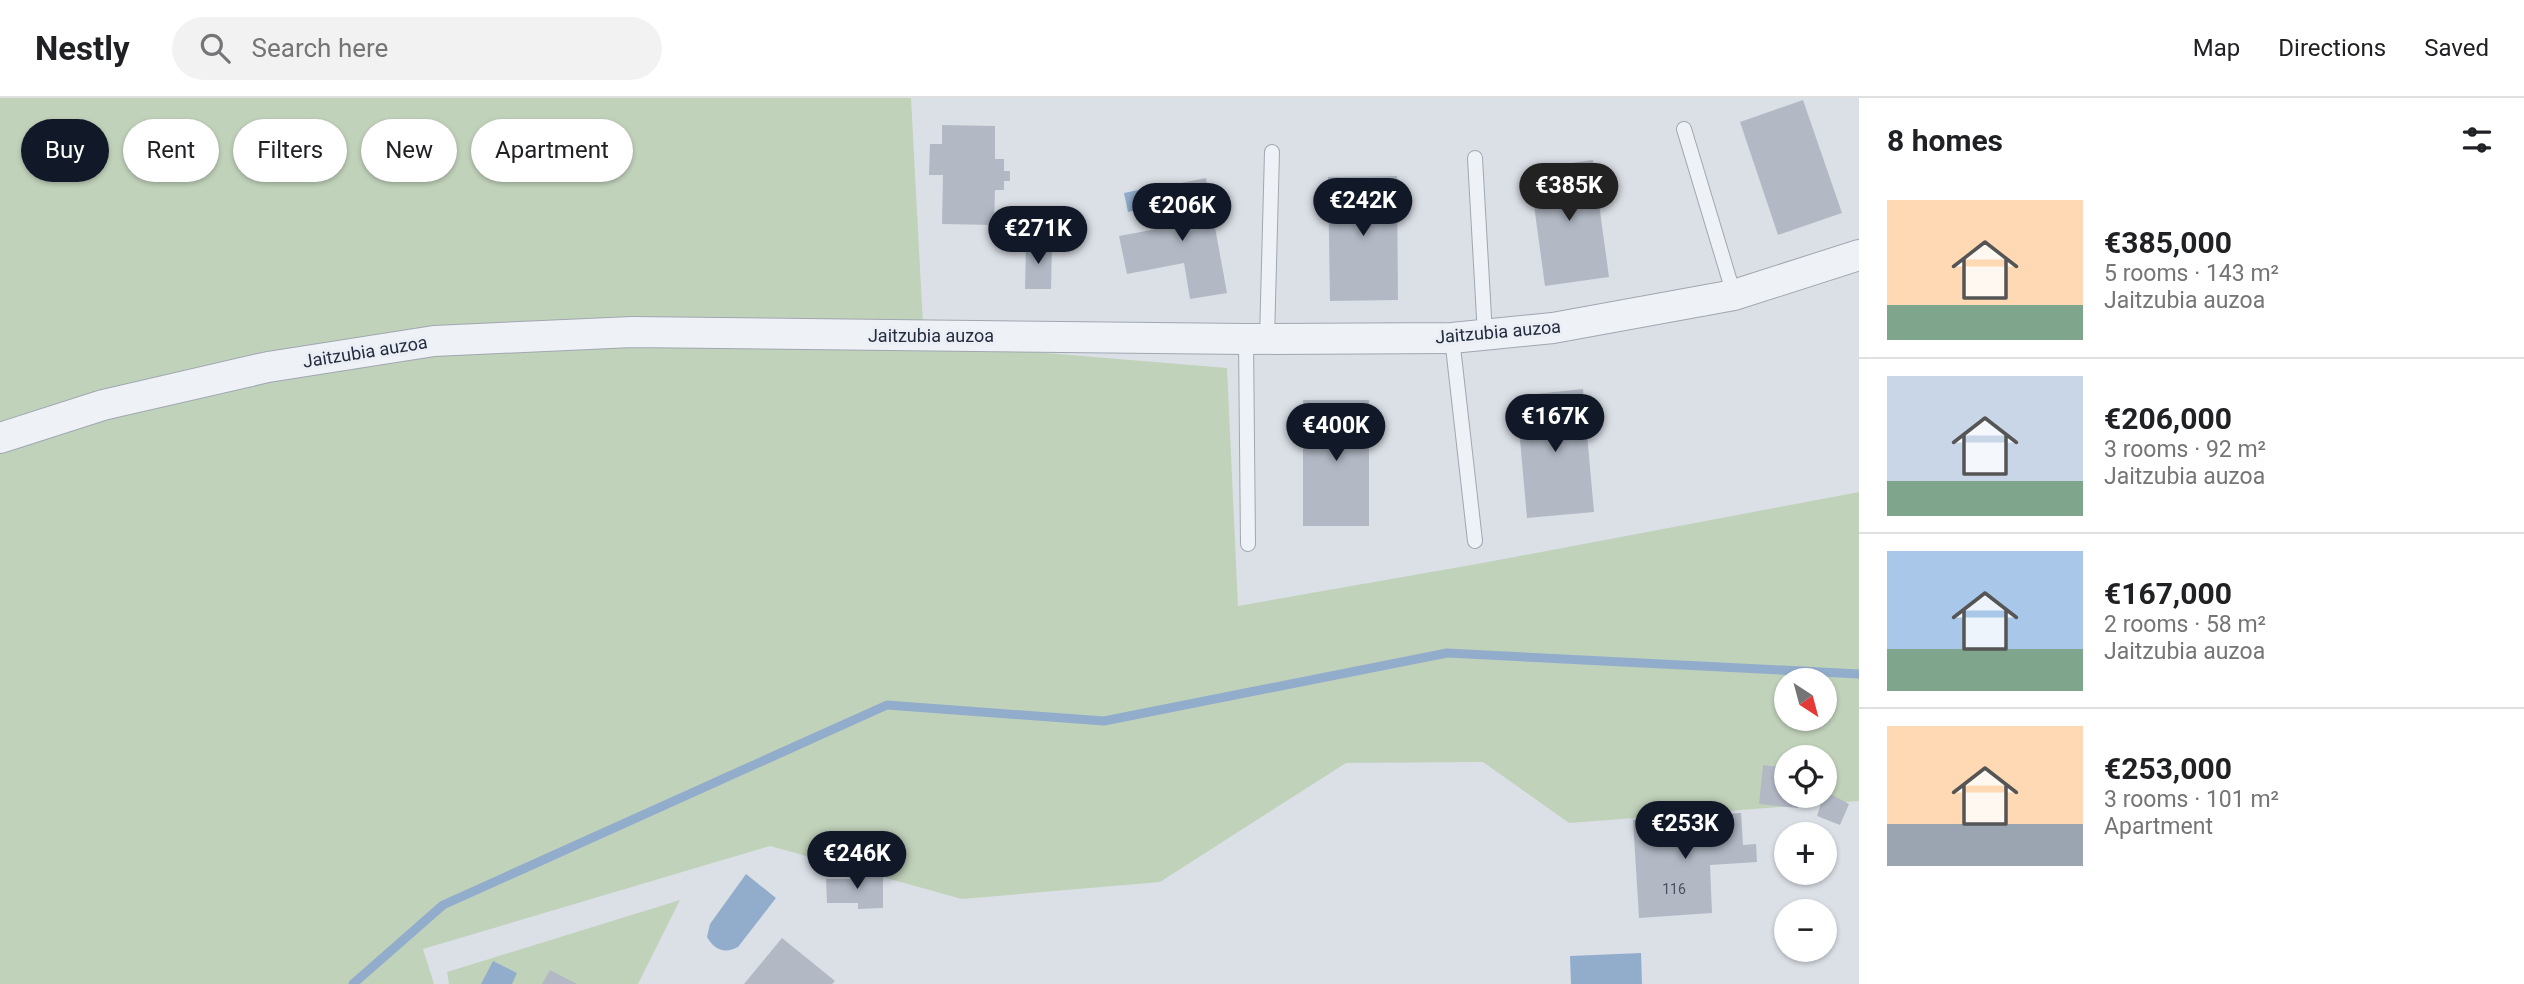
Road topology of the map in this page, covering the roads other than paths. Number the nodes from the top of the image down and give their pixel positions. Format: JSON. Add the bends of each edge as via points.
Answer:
{"nodes":[{"id":1,"x":1684,"y":129,"type":"dead end"},
{"id":2,"x":1272,"y":152,"type":"dead end"},
{"id":3,"x":1475,"y":158,"type":"dead end"},
{"id":4,"x":1859,"y":255,"type":"edge"},
{"id":5,"x":1734,"y":295,"type":"junction"},
{"id":6,"x":1485,"y":335,"type":"junction"},
{"id":7,"x":1452,"y":338,"type":"junction"},
{"id":8,"x":1256,"y":339,"type":"junction"},
{"id":9,"x":2,"y":434,"type":"edge"},
{"id":10,"x":1475,"y":541,"type":"dead end"},
{"id":11,"x":1248,"y":544,"type":"dead end"}],
"edges":[{"from":1,"to":5,"type":"lane"},
{"from":2,"to":8,"type":"lane"},
{"from":3,"to":6,"type":"lane"},
{"from":4,"to":5,"type":"street","name":"Jaitzubia auzoa"},
{"from":5,"to":6,"type":"street","name":"Jaitzubia auzoa","via":[[1553,328]]},
{"from":6,"to":7,"type":"street","name":"Jaitzubia auzoa"},
{"from":7,"to":8,"type":"street","name":"Jaitzubia auzoa"},
{"from":7,"to":10,"type":"lane"},
{"from":8,"to":9,"type":"street","name":"Jaitzubia auzoa","via":[[632,332],[434,341],[268,367]]},
{"from":8,"to":11,"type":"lane"}]}
